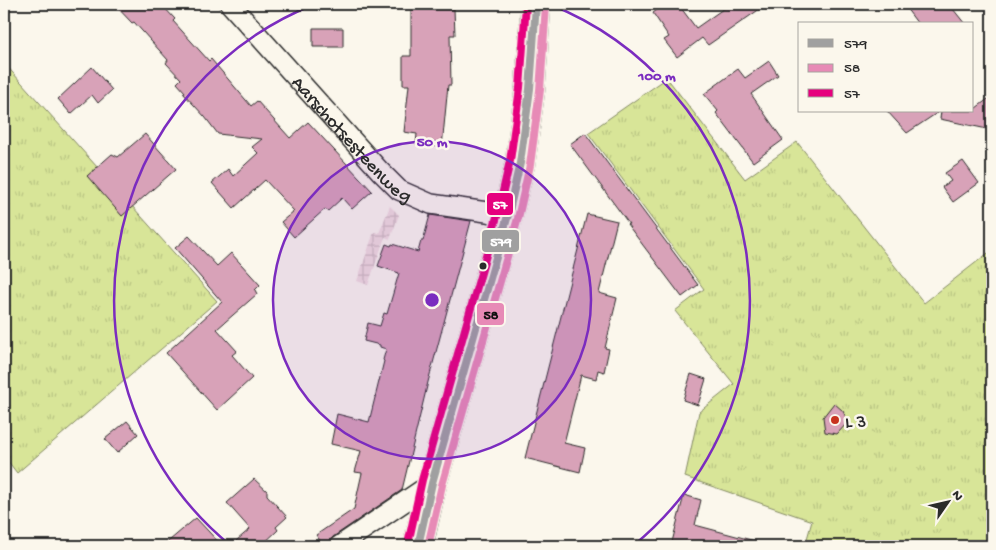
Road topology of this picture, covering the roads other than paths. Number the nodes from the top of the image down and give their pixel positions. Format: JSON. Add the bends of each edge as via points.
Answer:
{"nodes":[{"id":1,"x":230,"y":4,"type":"edge"},
{"id":2,"x":536,"y":4,"type":"edge"},
{"id":3,"x":508,"y":215,"type":"junction"},
{"id":4,"x":432,"y":483,"type":"junction"},
{"id":5,"x":339,"y":546,"type":"edge"},
{"id":6,"x":418,"y":546,"type":"edge"}],
"edges":[{"from":1,"to":3,"type":"street","name":"Aarschotsesteenweg","via":[[400,190],[432,204]]},
{"from":2,"to":3,"type":"main road","via":[[530,89],[520,163]]},
{"from":3,"to":4,"type":"main road"},
{"from":4,"to":5,"type":"street"},
{"from":4,"to":6,"type":"main road"}]}
